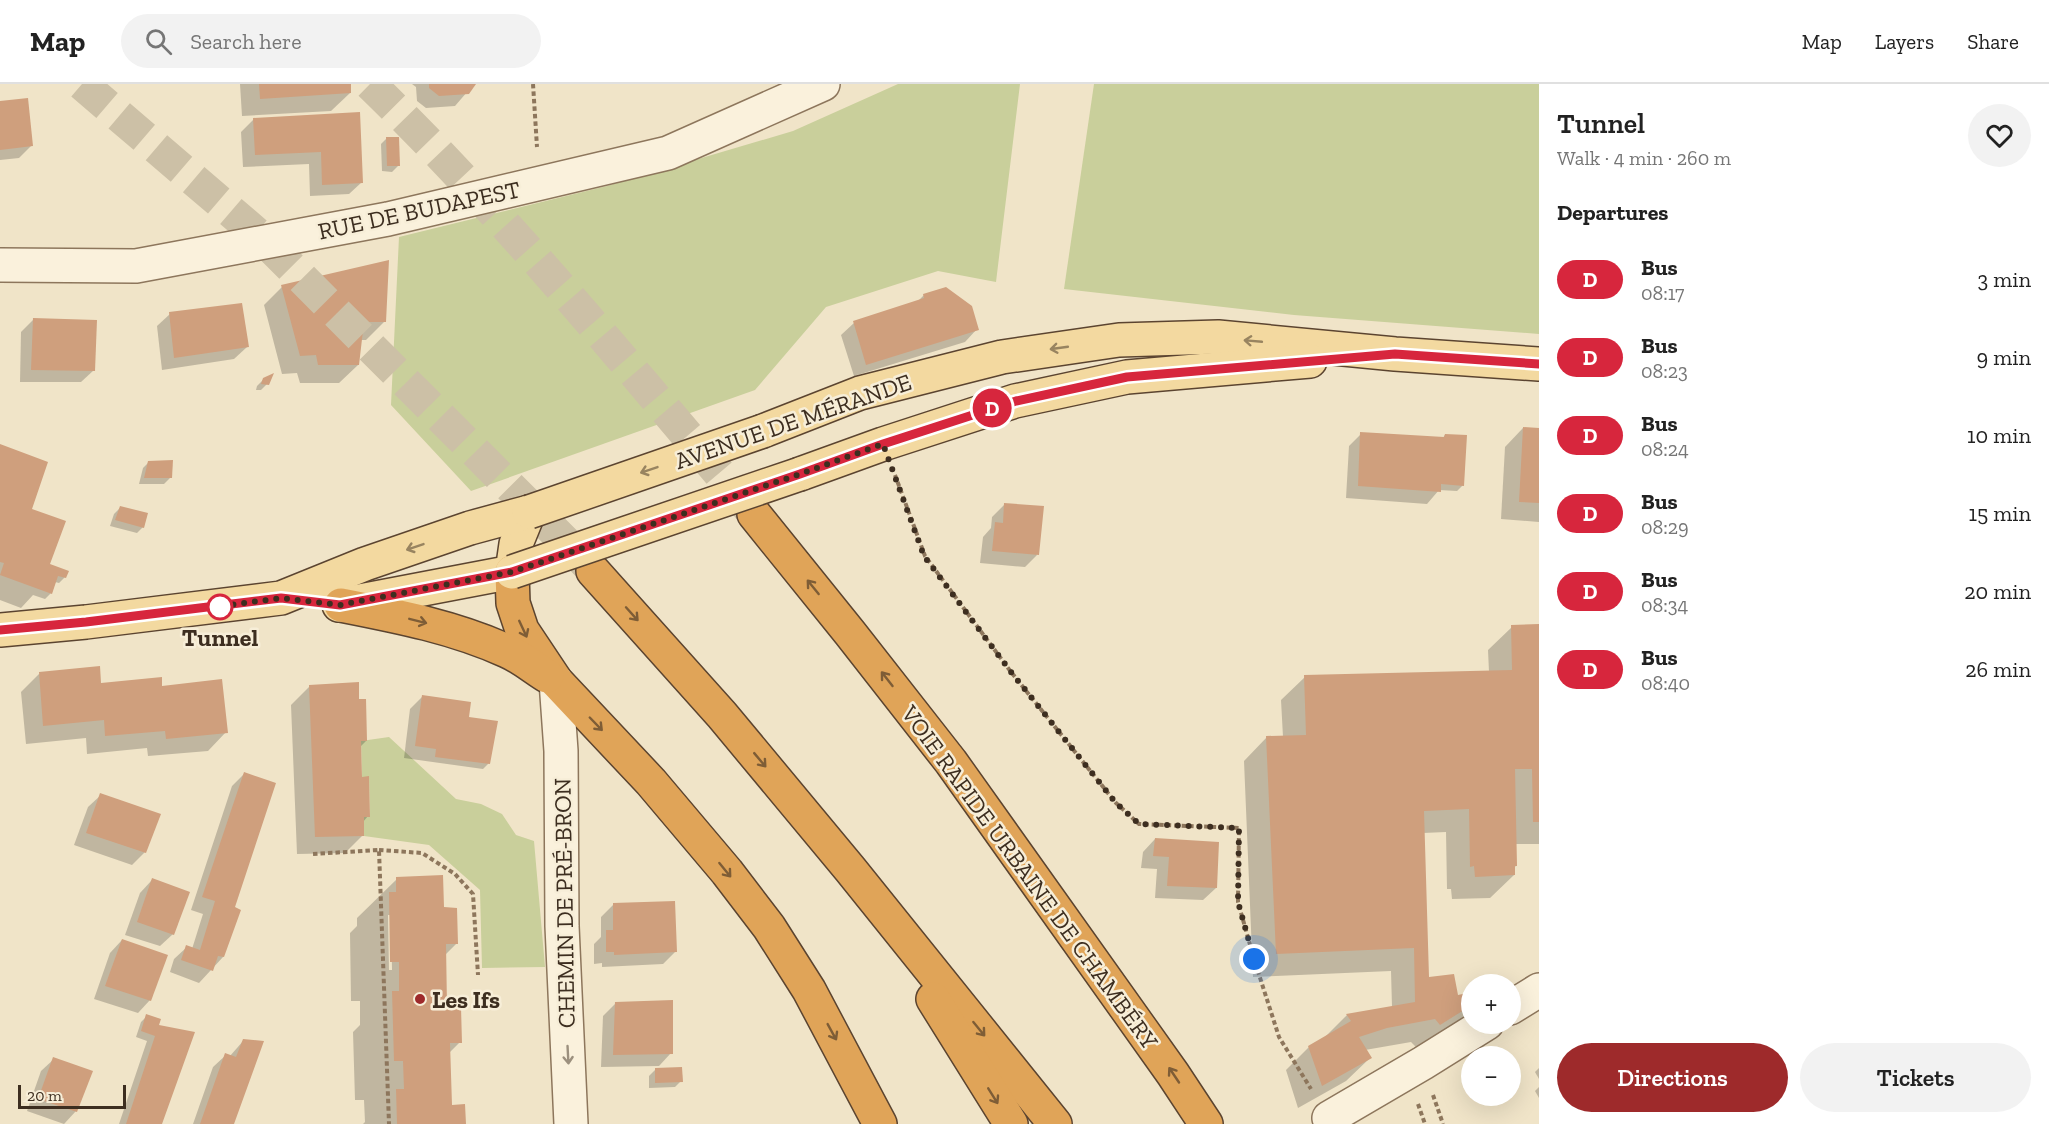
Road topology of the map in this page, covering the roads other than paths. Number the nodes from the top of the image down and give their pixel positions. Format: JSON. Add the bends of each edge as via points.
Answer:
{"nodes":[{"id":1,"x":824,"y":84,"type":"edge"},
{"id":2,"x":0,"y":265,"type":"edge"},
{"id":3,"x":1395,"y":354,"type":"junction"},
{"id":4,"x":1539,"y":364,"type":"edge"},
{"id":5,"x":529,"y":512,"type":"junction"},
{"id":6,"x":754,"y":514,"type":"tunnel mouth"},
{"id":7,"x":593,"y":571,"type":"tunnel mouth"},
{"id":8,"x":512,"y":572,"type":"junction"},
{"id":9,"x":281,"y":598,"type":"junction"},
{"id":10,"x":340,"y":605,"type":"junction"},
{"id":11,"x":0,"y":630,"type":"edge"},
{"id":12,"x":556,"y":681,"type":"junction"},
{"id":13,"x":850,"y":868,"type":"junction"},
{"id":14,"x":1539,"y":990,"type":"edge"},
{"id":15,"x":1521,"y":1001,"type":"edge"},
{"id":16,"x":1469,"y":1034,"type":"edge"},
{"id":17,"x":1329,"y":1118,"type":"road end"},
{"id":18,"x":571,"y":1124,"type":"edge"},
{"id":19,"x":880,"y":1124,"type":"edge"},
{"id":20,"x":1011,"y":1124,"type":"edge"},
{"id":21,"x":1055,"y":1124,"type":"edge"},
{"id":22,"x":1206,"y":1124,"type":"edge"}],
"edges":[{"from":1,"to":2,"type":"street","name":"RUE DE BUDAPEST","via":[[668,153],[388,219],[136,266]]},
{"from":3,"to":4,"type":"main road","name":"AVENUE DE MÉRANDE"},
{"from":3,"to":5,"type":"main road","name":"AVENUE DE MÉRANDE","one_way":true,"bridge":true,"via":[[1218,337],[1119,340],[1002,357],[871,390]]},
{"from":3,"to":8,"type":"main road","name":"AVENUE DE MÉRANDE","bridge":true,"via":[[1127,377],[1016,401]]},
{"from":5,"to":8,"type":"main road","via":[[516,544]]},
{"from":5,"to":9,"type":"main road","name":"AVENUE DE MÉRANDE","one_way":true,"via":[[365,564]]},
{"from":22,"to":6,"type":"highway","name":"VOIE RAPIDE URBAINE DE CHAMBÉRY","one_way":true,"via":[[958,772]]},
{"from":7,"to":13,"type":"highway","one_way":true,"via":[[722,715]]},
{"from":8,"to":10,"type":"main road","name":"AVENUE DE MÉRANDE"},
{"from":8,"to":12,"type":"highway","one_way":true,"via":[[513,603],[522,630]]},
{"from":9,"to":10,"type":"main road","name":"AVENUE DE MÉRANDE"},
{"from":9,"to":11,"type":"main road","name":"AVENUE DE MÉRANDE"},
{"from":10,"to":12,"type":"highway","one_way":true,"via":[[419,620],[460,633],[509,652]]},
{"from":12,"to":18,"type":"street","name":"CHEMIN DE PRÉ-BRON","one_way":true},
{"from":12,"to":19,"type":"highway","one_way":true,"via":[[651,782],[769,927],[809,990]]},
{"from":13,"to":20,"type":"highway","one_way":true},
{"from":13,"to":21,"type":"highway","one_way":true},
{"from":14,"to":15,"type":"street"},
{"from":16,"to":17,"type":"street"}]}
